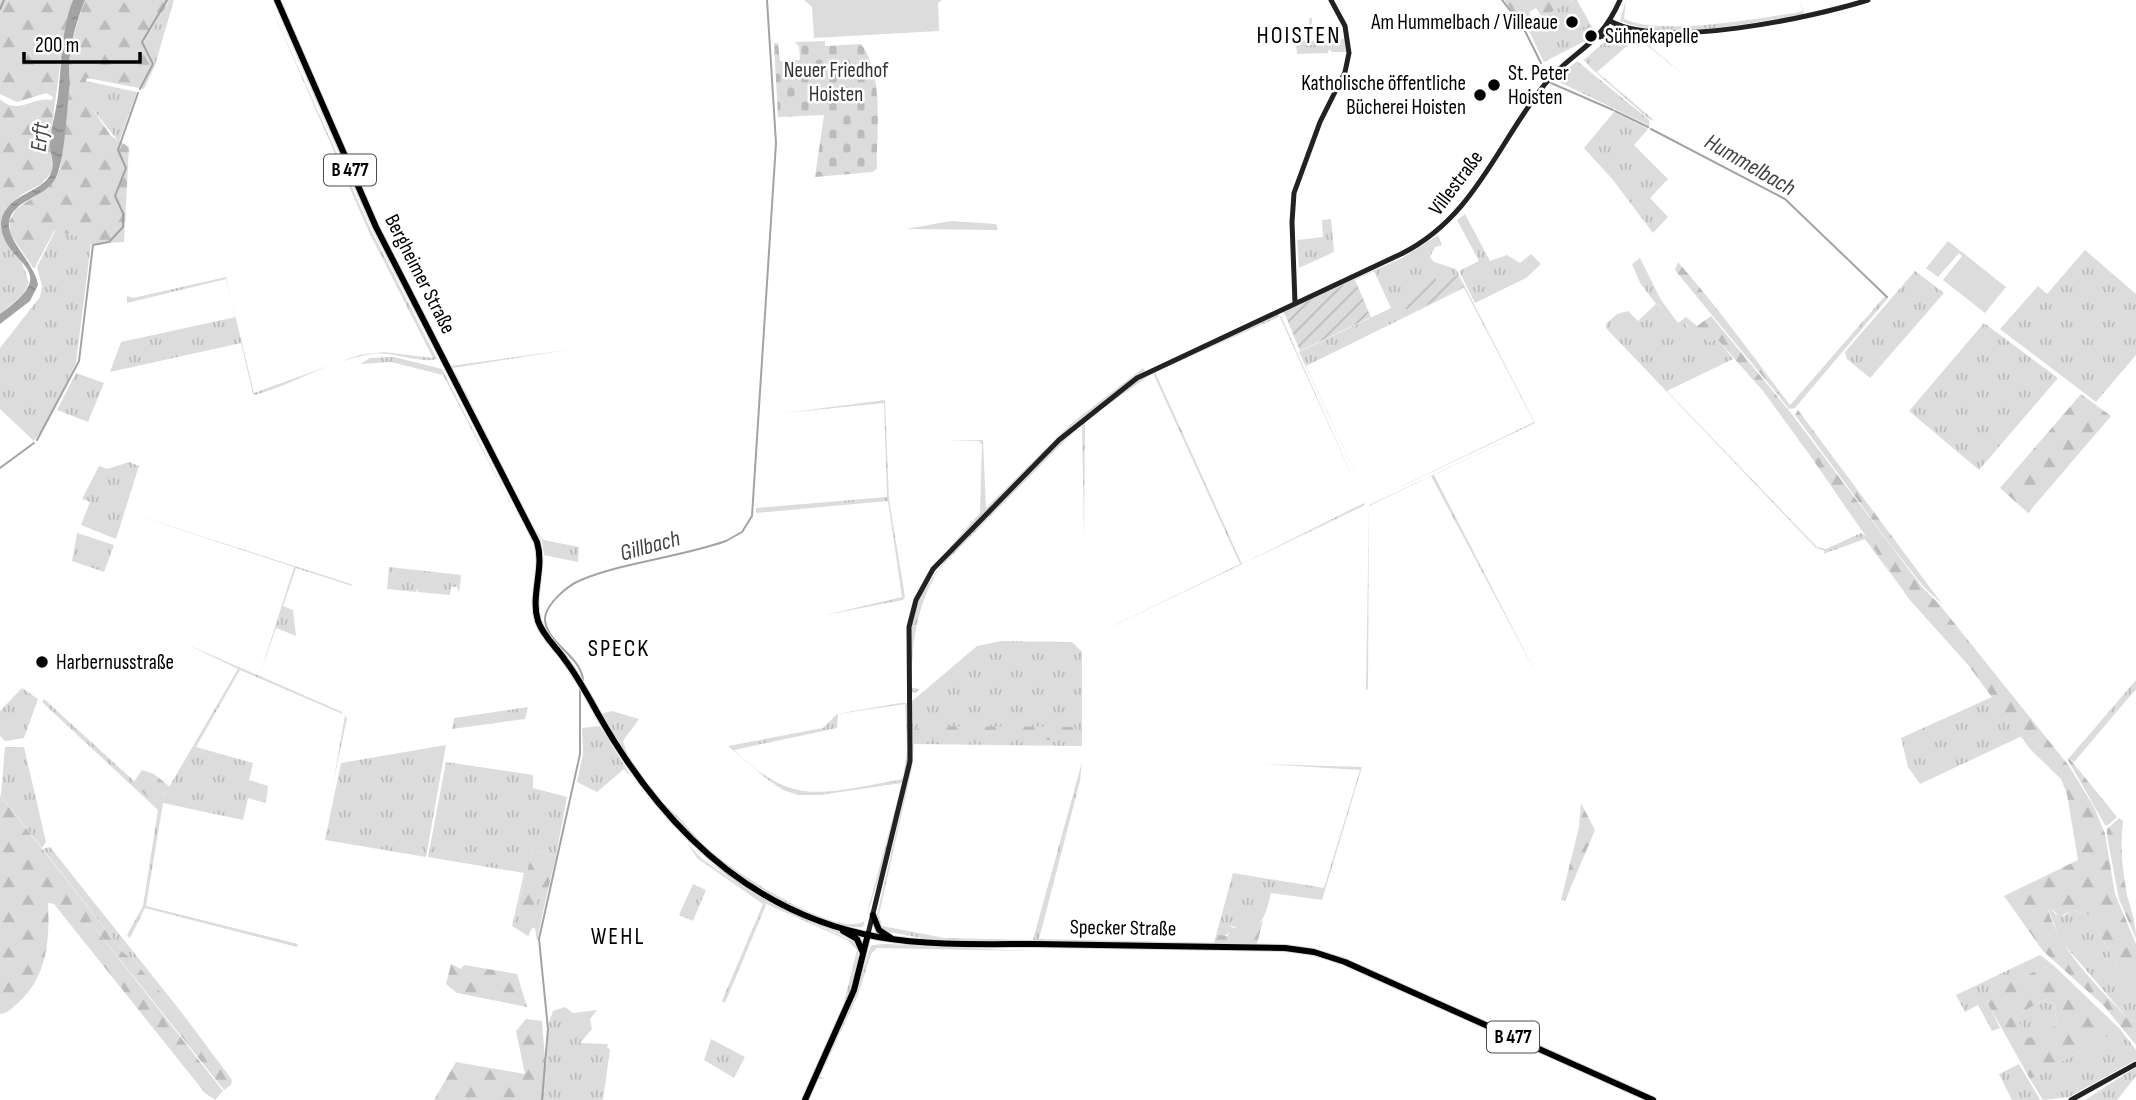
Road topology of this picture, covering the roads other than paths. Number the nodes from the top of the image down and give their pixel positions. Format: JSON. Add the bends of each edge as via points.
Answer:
{"nodes":[{"id":1,"x":277,"y":0,"type":"edge"},
{"id":2,"x":1331,"y":0,"type":"edge"},
{"id":3,"x":1620,"y":0,"type":"edge"},
{"id":4,"x":1868,"y":0,"type":"edge"},
{"id":5,"x":1609,"y":21,"type":"junction"},
{"id":6,"x":1624,"y":28,"type":"junction"},
{"id":7,"x":1598,"y":38,"type":"junction"},
{"id":8,"x":1295,"y":303,"type":"junction"},
{"id":9,"x":528,"y":523,"type":"joint"},
{"id":10,"x":873,"y":915,"type":"junction"},
{"id":11,"x":834,"y":926,"type":"junction"},
{"id":12,"x":868,"y":934,"type":"junction"},
{"id":13,"x":892,"y":939,"type":"junction"},
{"id":14,"x":863,"y":955,"type":"junction"},
{"id":15,"x":2136,"y":1064,"type":"edge"},
{"id":16,"x":805,"y":1100,"type":"edge"},
{"id":17,"x":1653,"y":1100,"type":"edge"},
{"id":18,"x":2071,"y":1100,"type":"edge"}],
"edges":[{"from":1,"to":9,"type":"main road","name":"Bergheimer Straße","number":"B 477","via":[[376,227]]},
{"from":2,"to":8,"type":"main road","via":[[1345,26],[1349,53],[1294,193]]},
{"from":3,"to":5,"type":"main road","name":"Villestraße"},
{"from":4,"to":6,"type":"main road","via":[[1749,26],[1678,31]]},
{"from":5,"to":6,"type":"main road"},
{"from":5,"to":7,"type":"main road","name":"Villestraße"},
{"from":6,"to":7,"type":"main road"},
{"from":7,"to":8,"type":"main road","name":"Villestraße","via":[[1548,80],[1466,201],[1438,233]]},
{"from":8,"to":10,"type":"main road","name":"Villestraße","via":[[1153,369],[1100,405],[1059,440],[933,569],[909,627],[911,754]]},
{"from":9,"to":11,"type":"main road","name":"Specker Straße","number":"B 477","via":[[538,546],[538,621],[616,736],[626,761],[668,817],[715,862],[768,897]]},
{"from":10,"to":12,"type":"main road"},
{"from":10,"to":13,"type":"main road","via":[[879,930]]},
{"from":11,"to":12,"type":"main road","name":"Specker Straße","number":"B 477"},
{"from":11,"to":14,"type":"main road","via":[[857,939]]},
{"from":12,"to":13,"type":"main road","name":"Specker Straße","number":"B 477"},
{"from":12,"to":14,"type":"main road"},
{"from":13,"to":17,"type":"main road","name":"Specker Straße","number":"B 477","via":[[1308,950],[1345,962]]},
{"from":14,"to":16,"type":"main road","via":[[846,1008]]},
{"from":15,"to":18,"type":"main road"}]}
